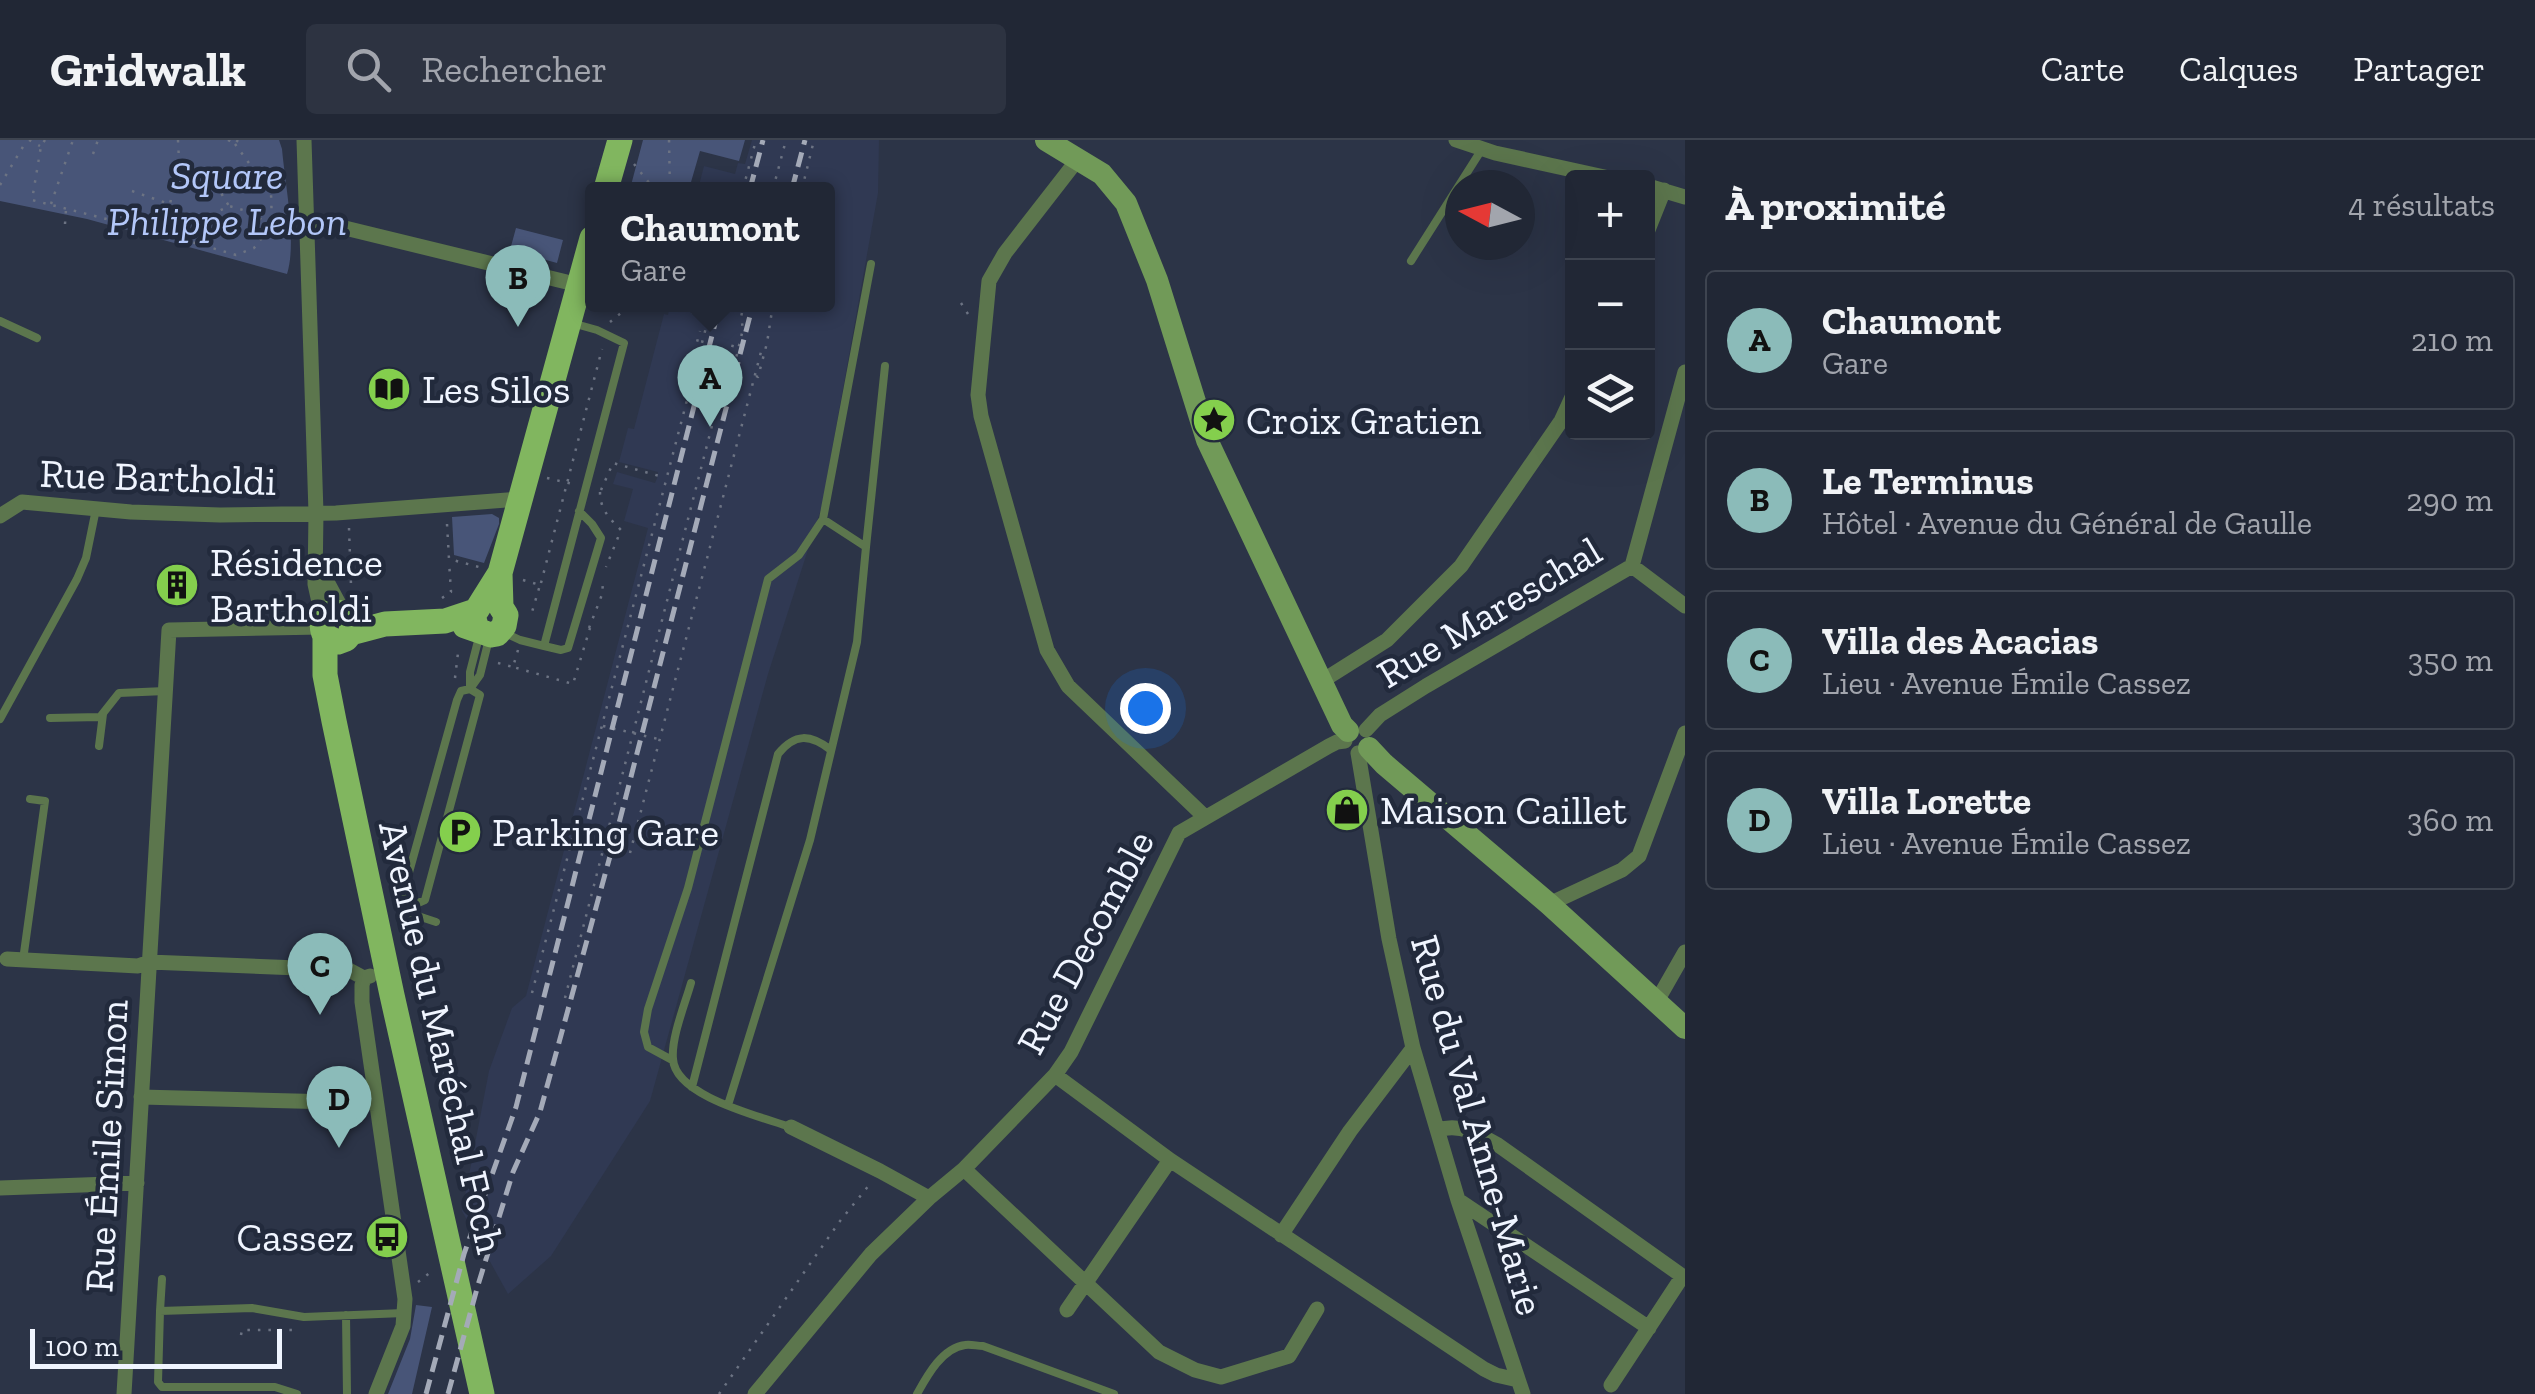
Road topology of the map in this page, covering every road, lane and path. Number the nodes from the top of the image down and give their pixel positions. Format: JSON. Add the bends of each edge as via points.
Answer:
{"nodes":[{"id":1,"x":28,"y":140,"type":"edge"},
{"id":2,"x":45,"y":140,"type":"edge"},
{"id":3,"x":73,"y":140,"type":"edge"},
{"id":4,"x":98,"y":140,"type":"edge"},
{"id":5,"x":178,"y":140,"type":"edge"},
{"id":6,"x":228,"y":140,"type":"edge"},
{"id":7,"x":304,"y":140,"type":"edge"},
{"id":8,"x":669,"y":140,"type":"edge"},
{"id":9,"x":756,"y":140,"type":"edge"},
{"id":10,"x":786,"y":140,"type":"edge"},
{"id":11,"x":814,"y":140,"type":"edge"},
{"id":12,"x":1046,"y":140,"type":"edge"},
{"id":13,"x":1456,"y":140,"type":"edge"},
{"id":14,"x":237,"y":142,"type":"edge"},
{"id":15,"x":41,"y":146,"type":"junction"},
{"id":16,"x":1491,"y":147,"type":"edge"},
{"id":17,"x":625,"y":150,"type":"edge"},
{"id":18,"x":92,"y":154,"type":"dead end"},
{"id":19,"x":1078,"y":159,"type":"junction"},
{"id":20,"x":179,"y":162,"type":"junction"},
{"id":21,"x":1578,"y":170,"type":"edge"},
{"id":22,"x":610,"y":182,"type":"edge"},
{"id":23,"x":648,"y":182,"type":"edge"},
{"id":24,"x":670,"y":182,"type":"edge"},
{"id":25,"x":745,"y":182,"type":"edge"},
{"id":26,"x":775,"y":182,"type":"edge"},
{"id":27,"x":804,"y":182,"type":"edge"},
{"id":28,"x":0,"y":185,"type":"edge"},
{"id":29,"x":1656,"y":188,"type":"edge"},
{"id":30,"x":132,"y":191,"type":"dead end"},
{"id":31,"x":1685,"y":196,"type":"edge"},
{"id":32,"x":52,"y":204,"type":"junction"},
{"id":33,"x":170,"y":204,"type":"junction"},
{"id":34,"x":229,"y":206,"type":"junction"},
{"id":35,"x":66,"y":208,"type":"junction"},
{"id":36,"x":308,"y":218,"type":"junction"},
{"id":37,"x":65,"y":224,"type":"dead end"},
{"id":38,"x":272,"y":226,"type":"junction"},
{"id":39,"x":309,"y":248,"type":"junction"},
{"id":40,"x":1411,"y":260,"type":"dead end"},
{"id":41,"x":871,"y":264,"type":"dead end"},
{"id":42,"x":585,"y":265,"type":"edge"},
{"id":43,"x":580,"y":285,"type":"junction"},
{"id":44,"x":622,"y":312,"type":"edge"},
{"id":45,"x":692,"y":312,"type":"edge"},
{"id":46,"x":710,"y":312,"type":"edge"},
{"id":47,"x":742,"y":312,"type":"edge"},
{"id":48,"x":772,"y":312,"type":"edge"},
{"id":49,"x":709,"y":316,"type":"junction"},
{"id":50,"x":0,"y":320,"type":"edge"},
{"id":51,"x":570,"y":323,"type":"junction"},
{"id":52,"x":700,"y":331,"type":"dead end"},
{"id":53,"x":606,"y":334,"type":"junction"},
{"id":54,"x":37,"y":338,"type":"dead end"},
{"id":55,"x":734,"y":340,"type":"dead end"},
{"id":56,"x":762,"y":348,"type":"dead end"},
{"id":57,"x":698,"y":358,"type":"junction"},
{"id":58,"x":885,"y":366,"type":"dead end"},
{"id":59,"x":726,"y":370,"type":"junction"},
{"id":60,"x":1685,"y":372,"type":"edge"},
{"id":61,"x":754,"y":376,"type":"junction"},
{"id":62,"x":1565,"y":412,"type":"edge"},
{"id":63,"x":666,"y":478,"type":"junction"},
{"id":64,"x":600,"y":492,"type":"dead end"},
{"id":65,"x":520,"y":499,"type":"junction"},
{"id":66,"x":96,"y":509,"type":"junction"},
{"id":67,"x":579,"y":511,"type":"junction"},
{"id":68,"x":316,"y":514,"type":"junction"},
{"id":69,"x":0,"y":516,"type":"edge"},
{"id":70,"x":823,"y":519,"type":"junction"},
{"id":71,"x":349,"y":522,"type":"dead end"},
{"id":72,"x":866,"y":548,"type":"junction"},
{"id":73,"x":449,"y":559,"type":"dead end"},
{"id":74,"x":1632,"y":566,"type":"junction"},
{"id":75,"x":540,"y":584,"type":"dead end"},
{"id":76,"x":352,"y":585,"type":"dead end"},
{"id":77,"x":1685,"y":606,"type":"edge"},
{"id":78,"x":442,"y":611,"type":"junction"},
{"id":79,"x":487,"y":621,"type":"junction"},
{"id":80,"x":337,"y":626,"type":"junction"},
{"id":81,"x":544,"y":646,"type":"junction"},
{"id":82,"x":497,"y":662,"type":"dead end"},
{"id":83,"x":514,"y":667,"type":"dead end"},
{"id":84,"x":1322,"y":681,"type":"junction"},
{"id":85,"x":470,"y":689,"type":"junction"},
{"id":86,"x":166,"y":691,"type":"junction"},
{"id":87,"x":102,"y":714,"type":"junction"},
{"id":88,"x":50,"y":718,"type":"dead end"},
{"id":89,"x":0,"y":720,"type":"edge"},
{"id":90,"x":602,"y":725,"type":"junction"},
{"id":91,"x":633,"y":732,"type":"junction"},
{"id":92,"x":1685,"y":733,"type":"edge"},
{"id":93,"x":660,"y":740,"type":"junction"},
{"id":94,"x":1357,"y":741,"type":"junction"},
{"id":95,"x":99,"y":746,"type":"dead end"},
{"id":96,"x":444,"y":746,"type":"junction"},
{"id":97,"x":465,"y":750,"type":"junction"},
{"id":98,"x":831,"y":750,"type":"junction"},
{"id":99,"x":30,"y":799,"type":"dead end"},
{"id":100,"x":424,"y":817,"type":"junction"},
{"id":101,"x":1205,"y":817,"type":"junction"},
{"id":102,"x":446,"y":824,"type":"junction"},
{"id":103,"x":630,"y":853,"type":"dead end"},
{"id":104,"x":403,"y":900,"type":"junction"},
{"id":105,"x":1550,"y":904,"type":"junction"},
{"id":106,"x":436,"y":922,"type":"dead end"},
{"id":107,"x":1685,"y":952,"type":"edge"},
{"id":108,"x":15,"y":960,"type":"joint"},
{"id":109,"x":149,"y":962,"type":"junction"},
{"id":110,"x":376,"y":975,"type":"junction"},
{"id":111,"x":691,"y":983,"type":"dead end"},
{"id":112,"x":532,"y":993,"type":"dead end"},
{"id":113,"x":565,"y":998,"type":"dead end"},
{"id":114,"x":1656,"y":1001,"type":"junction"},
{"id":115,"x":1685,"y":1028,"type":"edge"},
{"id":116,"x":1413,"y":1048,"type":"junction"},
{"id":117,"x":672,"y":1060,"type":"junction"},
{"id":118,"x":1055,"y":1075,"type":"junction"},
{"id":119,"x":692,"y":1086,"type":"junction"},
{"id":120,"x":141,"y":1097,"type":"junction"},
{"id":121,"x":376,"y":1102,"type":"junction"},
{"id":122,"x":728,"y":1105,"type":"junction"},
{"id":123,"x":791,"y":1128,"type":"joint"},
{"id":124,"x":1438,"y":1130,"type":"junction"},
{"id":125,"x":1170,"y":1160,"type":"junction"},
{"id":126,"x":964,"y":1169,"type":"junction"},
{"id":127,"x":880,"y":1171,"type":"junction"},
{"id":128,"x":137,"y":1183,"type":"junction"},
{"id":129,"x":0,"y":1188,"type":"edge"},
{"id":130,"x":928,"y":1198,"type":"junction"},
{"id":131,"x":1458,"y":1200,"type":"junction"},
{"id":132,"x":1281,"y":1235,"type":"junction"},
{"id":133,"x":1684,"y":1278,"type":"edge"},
{"id":134,"x":162,"y":1279,"type":"dead end"},
{"id":135,"x":1085,"y":1283,"type":"junction"},
{"id":136,"x":1317,"y":1309,"type":"dead end"},
{"id":137,"x":160,"y":1310,"type":"junction"},
{"id":138,"x":1066,"y":1310,"type":"dead end"},
{"id":139,"x":404,"y":1312,"type":"junction"},
{"id":140,"x":346,"y":1315,"type":"junction"},
{"id":141,"x":1648,"y":1328,"type":"junction"},
{"id":142,"x":1610,"y":1384,"type":"dead end"},
{"id":143,"x":1520,"y":1387,"type":"edge"},
{"id":144,"x":124,"y":1394,"type":"edge"},
{"id":145,"x":297,"y":1394,"type":"edge"},
{"id":146,"x":346,"y":1394,"type":"edge"},
{"id":147,"x":376,"y":1394,"type":"edge"},
{"id":148,"x":482,"y":1394,"type":"edge"},
{"id":149,"x":719,"y":1394,"type":"edge"},
{"id":150,"x":755,"y":1394,"type":"edge"},
{"id":151,"x":917,"y":1394,"type":"edge"},
{"id":152,"x":1114,"y":1394,"type":"edge"}],
"edges":[{"from":1,"to":15,"type":"path"},
{"from":1,"to":28,"type":"path"},
{"from":2,"to":15,"type":"path"},
{"from":3,"to":32,"type":"path"},
{"from":4,"to":18,"type":"path"},
{"from":5,"to":20,"type":"path"},
{"from":6,"to":14,"type":"path"},
{"from":7,"to":36,"type":"street","name":"Avenue du Maréchal Foch"},
{"from":8,"to":24,"type":"path"},
{"from":9,"to":25,"type":"path"},
{"from":10,"to":26,"type":"path"},
{"from":11,"to":27,"type":"path"},
{"from":12,"to":19,"type":"street"},
{"from":13,"to":16,"type":"street"},
{"from":14,"to":38,"type":"path","via":[[271,192]]},
{"from":15,"to":32,"type":"path","via":[[32,200]]},
{"from":16,"to":21,"type":"street"},
{"from":16,"to":40,"type":"lane"},
{"from":17,"to":22,"type":"main road"},
{"from":17,"to":23,"type":"path"},
{"from":19,"to":84,"type":"street","via":[[1102,174],[1126,203],[1207,440]]},
{"from":19,"to":101,"type":"street","via":[[989,281],[978,395],[984,429],[1048,650],[1068,686]]},
{"from":20,"to":33,"type":"path"},
{"from":20,"to":34,"type":"path","via":[[213,180]]},
{"from":29,"to":31,"type":"street"},
{"from":30,"to":33,"type":"path"},
{"from":32,"to":35,"type":"path"},
{"from":33,"to":34,"type":"path","via":[[196,222]]},
{"from":34,"to":38,"type":"path"},
{"from":35,"to":37,"type":"path"},
{"from":35,"to":38,"type":"path","via":[[155,226],[161,234],[236,255],[254,248]]},
{"from":36,"to":39,"type":"street","name":"Avenue du Maréchal Foch"},
{"from":36,"to":43,"type":"street"},
{"from":38,"to":39,"type":"path","via":[[299,233],[300,247]]},
{"from":39,"to":68,"type":"street","name":"Avenue du Maréchal Foch"},
{"from":41,"to":70,"type":"lane"},
{"from":42,"to":43,"type":"main road"},
{"from":43,"to":51,"type":"main road"},
{"from":44,"to":53,"type":"path"},
{"from":45,"to":49,"type":"path"},
{"from":46,"to":49,"type":"path"},
{"from":47,"to":59,"type":"path","via":[[733,372]]},
{"from":48,"to":61,"type":"path"},
{"from":49,"to":57,"type":"path"},
{"from":50,"to":54,"type":"lane"},
{"from":51,"to":53,"type":"lane"},
{"from":51,"to":65,"type":"main road"},
{"from":52,"to":57,"type":"path","via":[[693,357]]},
{"from":53,"to":67,"type":"lane","via":[[624,343]]},
{"from":53,"to":75,"type":"path"},
{"from":55,"to":59,"type":"path"},
{"from":56,"to":61,"type":"path"},
{"from":57,"to":63,"type":"path"},
{"from":58,"to":72,"type":"lane"},
{"from":59,"to":91,"type":"path"},
{"from":60,"to":74,"type":"street","name":"Rue Mareschal"},
{"from":61,"to":93,"type":"path"},
{"from":62,"to":84,"type":"street","via":[[1462,566],[1387,640]]},
{"from":63,"to":64,"type":"path","via":[[612,463]]},
{"from":63,"to":90,"type":"path"},
{"from":65,"to":68,"type":"street","name":"Rue Bartholdi"},
{"from":65,"to":79,"type":"main road"},
{"from":66,"to":68,"type":"street","name":"Rue Bartholdi"},
{"from":66,"to":69,"type":"street","name":"Rue Bartholdi","via":[[22,502]]},
{"from":66,"to":89,"type":"lane","via":[[78,578]]},
{"from":67,"to":81,"type":"lane"},
{"from":67,"to":81,"type":"lane","via":[[600,538],[568,648]]},
{"from":68,"to":80,"type":"street","name":"Avenue du Maréchal Foch","via":[[317,563]]},
{"from":70,"to":72,"type":"lane"},
{"from":70,"to":117,"type":"lane","via":[[799,555],[768,579],[688,888],[648,1009],[648,1047]]},
{"from":71,"to":76,"type":"path"},
{"from":72,"to":98,"type":"lane","via":[[857,642]]},
{"from":73,"to":78,"type":"path","via":[[451,592]]},
{"from":74,"to":77,"type":"street"},
{"from":74,"to":94,"type":"street","name":"Rue Mareschal","via":[[1380,715]]},
{"from":78,"to":79,"type":"main road"},
{"from":78,"to":80,"type":"main road"},
{"from":79,"to":81,"type":"lane"},
{"from":79,"to":85,"type":"lane"},
{"from":80,"to":86,"type":"street","name":"Rue Émile Simon","via":[[169,630]]},
{"from":80,"to":110,"type":"main road","name":"Avenue du Maréchal Foch","via":[[325,675]]},
{"from":82,"to":83,"type":"path"},
{"from":84,"to":94,"type":"street"},
{"from":85,"to":96,"type":"lane","via":[[457,700]]},
{"from":85,"to":97,"type":"lane","via":[[480,695]]},
{"from":86,"to":87,"type":"lane","via":[[119,692]]},
{"from":86,"to":109,"type":"street","name":"Rue Émile Simon"},
{"from":87,"to":88,"type":"lane"},
{"from":87,"to":95,"type":"lane"},
{"from":90,"to":91,"type":"path"},
{"from":90,"to":112,"type":"path"},
{"from":91,"to":93,"type":"path"},
{"from":91,"to":113,"type":"path"},
{"from":92,"to":105,"type":"street","via":[[1639,856]]},
{"from":93,"to":103,"type":"path"},
{"from":94,"to":101,"type":"street","name":"Rue Decomble","via":[[1336,742]]},
{"from":94,"to":105,"type":"street"},
{"from":94,"to":116,"type":"street","name":"Rue du Val Anne-Marie"},
{"from":96,"to":97,"type":"lane"},
{"from":96,"to":100,"type":"lane"},
{"from":97,"to":102,"type":"lane"},
{"from":98,"to":119,"type":"lane","via":[[801,738],[778,754]]},
{"from":98,"to":122,"type":"lane"},
{"from":99,"to":108,"type":"lane","via":[[45,801]]},
{"from":100,"to":102,"type":"lane"},
{"from":100,"to":104,"type":"lane"},
{"from":101,"to":118,"type":"street","name":"Rue Decomble","via":[[1179,833]]},
{"from":102,"to":104,"type":"lane","via":[[425,900]]},
{"from":104,"to":106,"type":"lane","via":[[406,912]]},
{"from":105,"to":114,"type":"street"},
{"from":107,"to":114,"type":"street"},
{"from":108,"to":109,"type":"street"},
{"from":109,"to":110,"type":"street"},
{"from":109,"to":120,"type":"street","name":"Rue Émile Simon"},
{"from":110,"to":121,"type":"street","via":[[362,985],[362,1002]]},
{"from":110,"to":148,"type":"main road","name":"Avenue du Maréchal Foch"},
{"from":111,"to":117,"type":"lane"},
{"from":114,"to":115,"type":"street"},
{"from":116,"to":124,"type":"street","name":"Rue du Val Anne-Marie"},
{"from":116,"to":132,"type":"street"},
{"from":117,"to":119,"type":"lane","via":[[678,1078]]},
{"from":118,"to":125,"type":"street"},
{"from":118,"to":126,"type":"street","name":"Rue Decomble"},
{"from":119,"to":122,"type":"lane"},
{"from":120,"to":121,"type":"street"},
{"from":120,"to":128,"type":"street","name":"Rue Émile Simon"},
{"from":121,"to":139,"type":"street"},
{"from":122,"to":123,"type":"lane"},
{"from":123,"to":127,"type":"street"},
{"from":124,"to":131,"type":"street","name":"Rue du Val Anne-Marie"},
{"from":124,"to":133,"type":"street","via":[[1464,1128],[1498,1145]]},
{"from":125,"to":132,"type":"street"},
{"from":125,"to":135,"type":"street"},
{"from":126,"to":130,"type":"street","name":"Rue Decomble"},
{"from":126,"to":135,"type":"street"},
{"from":127,"to":130,"type":"street"},
{"from":127,"to":149,"type":"path"},
{"from":128,"to":129,"type":"street"},
{"from":128,"to":144,"type":"street","name":"Rue Émile Simon"},
{"from":130,"to":150,"type":"street","name":"Rue Decomble","via":[[871,1254]]},
{"from":131,"to":141,"type":"street"},
{"from":131,"to":143,"type":"street","name":"Rue du Val Anne-Marie"},
{"from":132,"to":143,"type":"street"},
{"from":133,"to":141,"type":"street"},
{"from":134,"to":137,"type":"lane"},
{"from":135,"to":136,"type":"street","via":[[1159,1352],[1220,1377],[1289,1356]]},
{"from":135,"to":138,"type":"street"},
{"from":137,"to":140,"type":"lane"},
{"from":137,"to":145,"type":"lane","via":[[162,1387],[276,1387]]},
{"from":139,"to":140,"type":"lane"},
{"from":139,"to":147,"type":"street"},
{"from":140,"to":146,"type":"lane"},
{"from":141,"to":142,"type":"street"},
{"from":151,"to":152,"type":"lane","via":[[930,1370],[965,1344]]}]}
